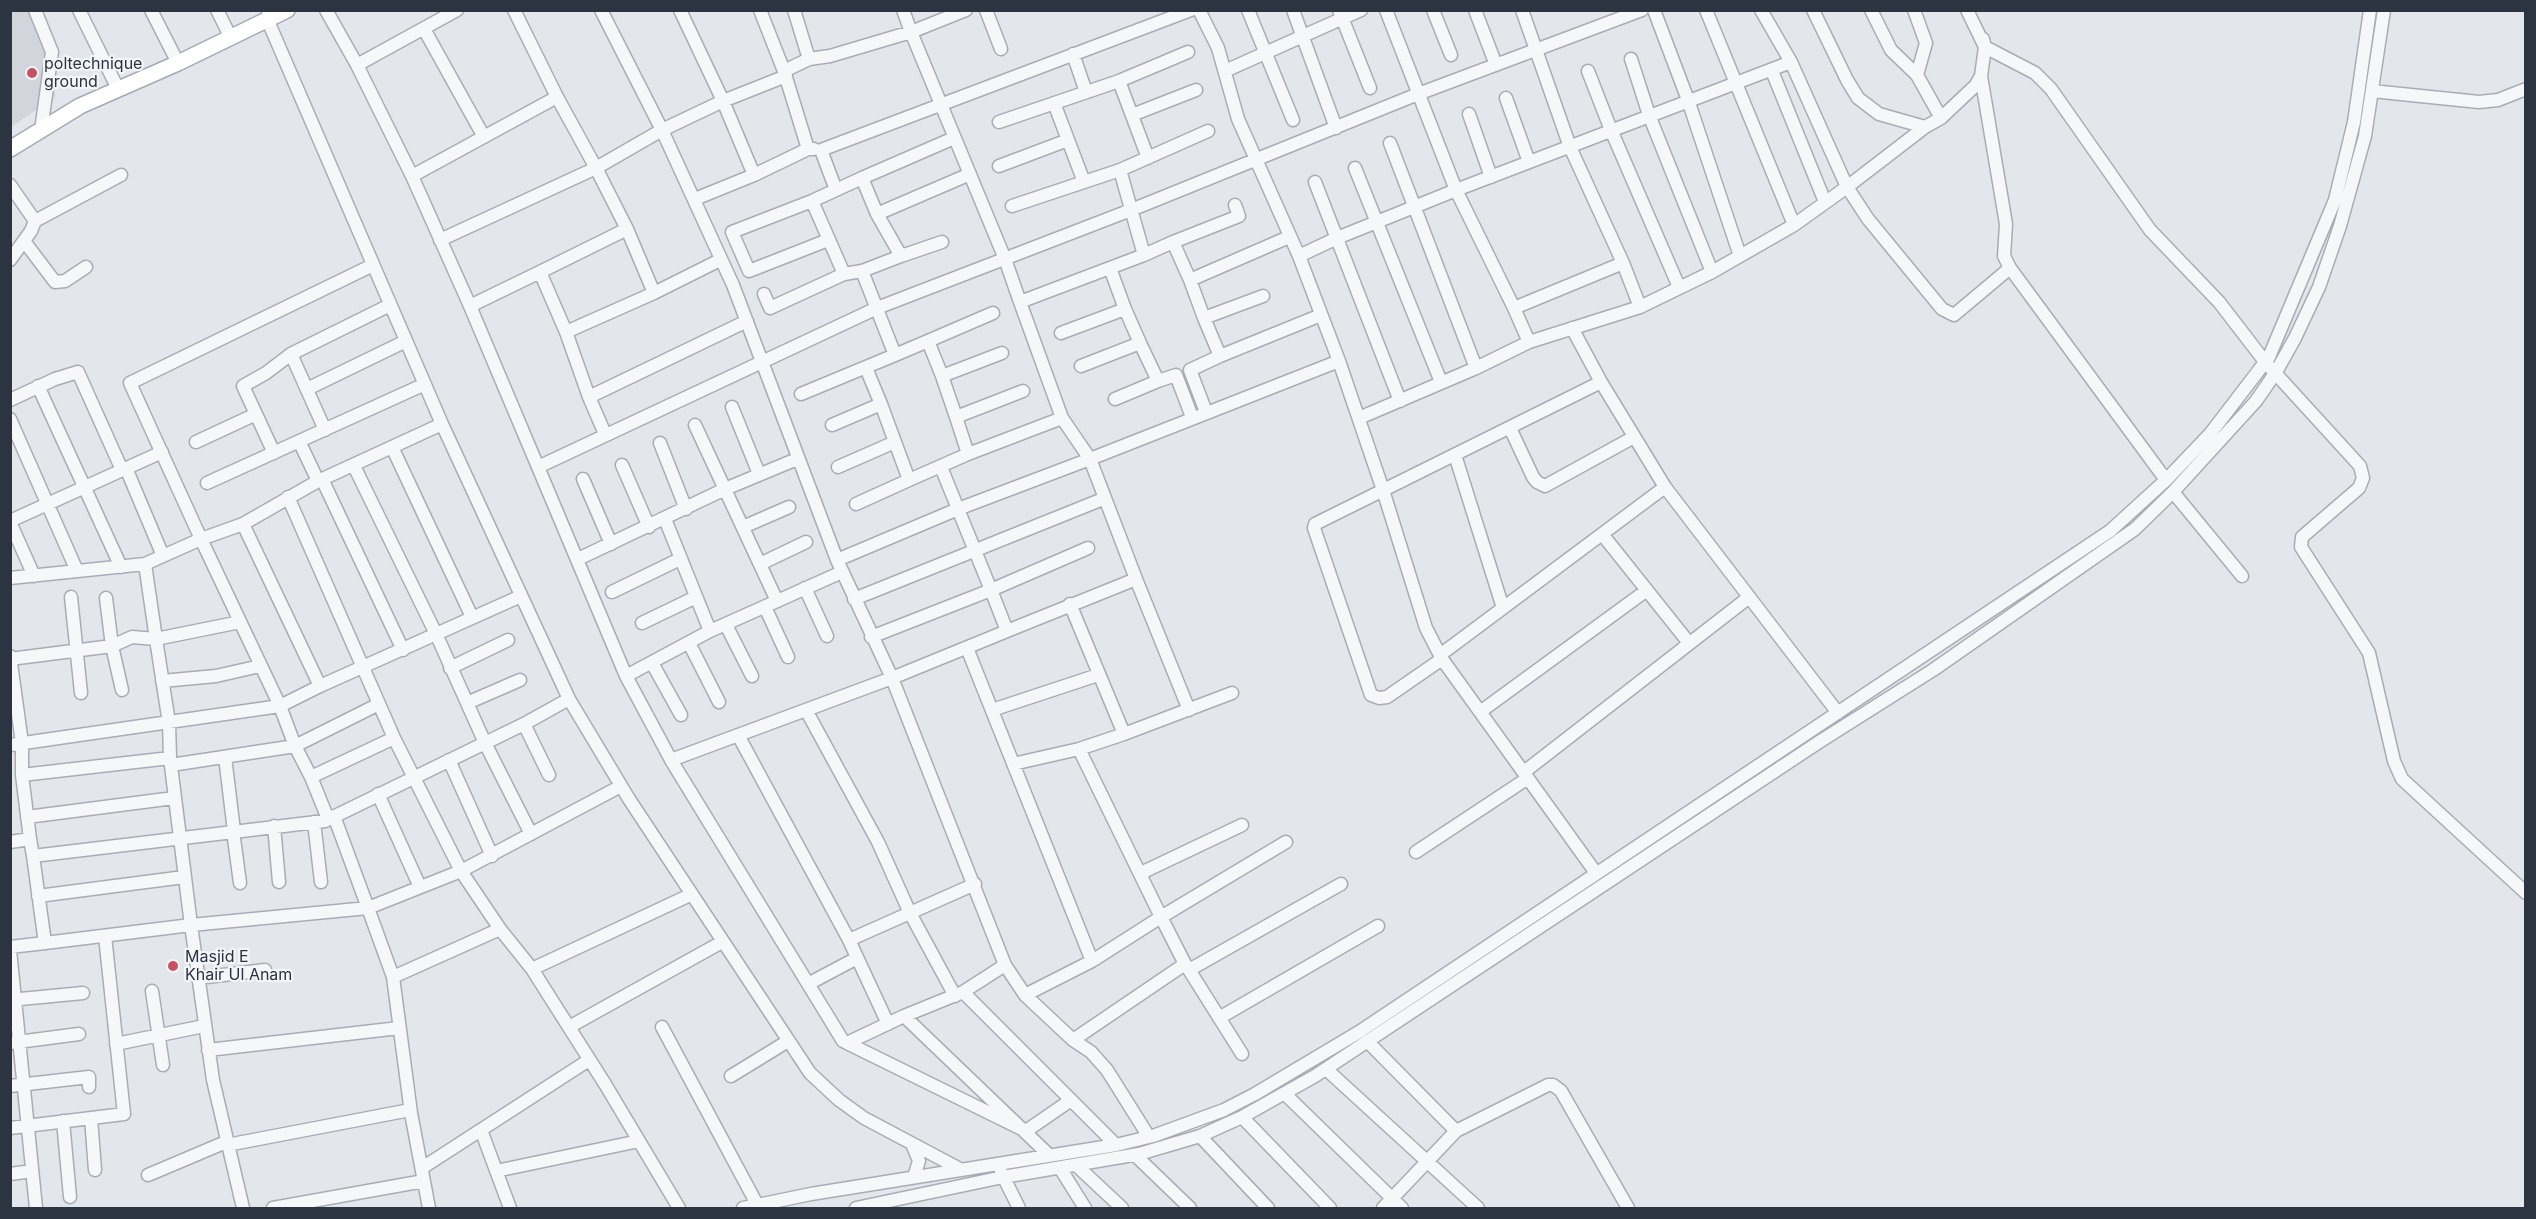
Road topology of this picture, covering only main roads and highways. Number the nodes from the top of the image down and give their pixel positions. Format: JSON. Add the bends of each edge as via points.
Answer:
{"nodes":[{"id":1,"x":287,"y":10,"type":"edge"},
{"id":2,"x":268,"y":16,"type":"edge"},
{"id":3,"x":10,"y":149,"type":"edge"}],
"edges":[{"from":1,"to":2,"type":"main road"},
{"from":2,"to":3,"type":"main road","via":[[231,38],[80,106]]}]}
